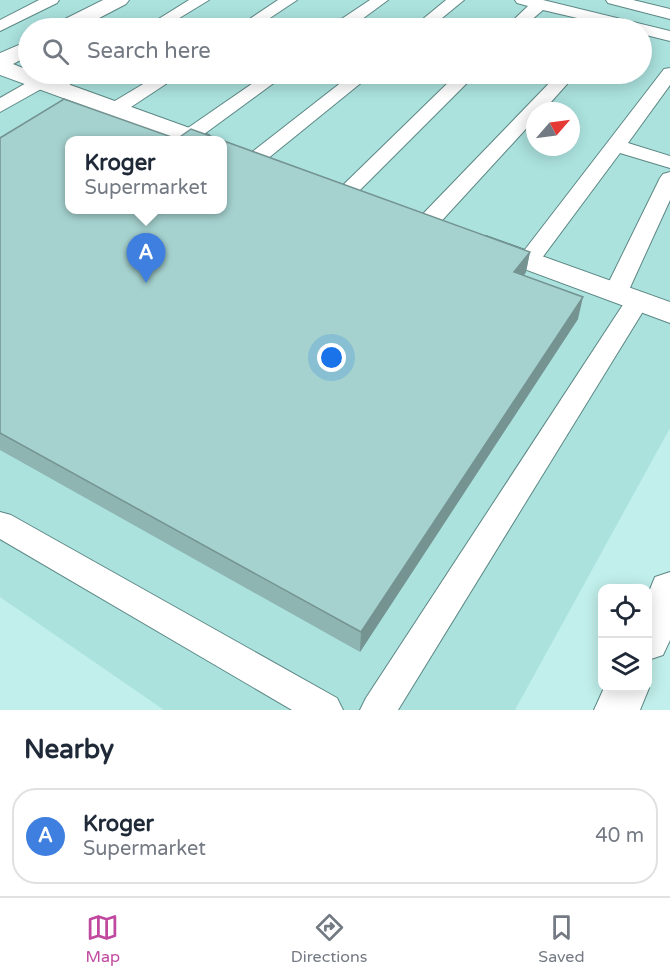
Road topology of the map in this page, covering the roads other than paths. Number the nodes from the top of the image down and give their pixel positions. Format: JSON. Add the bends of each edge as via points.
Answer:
{"nodes":[{"id":1,"x":51,"y":0,"type":"edge"},
{"id":2,"x":119,"y":0,"type":"edge"},
{"id":3,"x":201,"y":0,"type":"edge"},
{"id":4,"x":289,"y":0,"type":"edge"},
{"id":5,"x":380,"y":0,"type":"edge"},
{"id":6,"x":456,"y":0,"type":"edge"},
{"id":7,"x":523,"y":0,"type":"edge"},
{"id":8,"x":614,"y":0,"type":"edge"},
{"id":9,"x":540,"y":4,"type":"junction"},
{"id":10,"x":567,"y":5,"type":"edge"},
{"id":11,"x":670,"y":14,"type":"edge"},
{"id":12,"x":84,"y":18,"type":"edge"},
{"id":13,"x":170,"y":18,"type":"edge"},
{"id":14,"x":260,"y":18,"type":"edge"},
{"id":15,"x":354,"y":18,"type":"edge"},
{"id":16,"x":433,"y":18,"type":"edge"},
{"id":17,"x":524,"y":18,"type":"edge"},
{"id":18,"x":594,"y":18,"type":"edge"},
{"id":19,"x":0,"y":26,"type":"edge"},
{"id":20,"x":652,"y":32,"type":"edge"},
{"id":21,"x":670,"y":36,"type":"edge"},
{"id":22,"x":18,"y":53,"type":"edge"},
{"id":23,"x":0,"y":63,"type":"edge"},
{"id":24,"x":0,"y":67,"type":"edge"},
{"id":25,"x":670,"y":73,"type":"edge"},
{"id":26,"x":18,"y":74,"type":"edge"},
{"id":27,"x":46,"y":84,"type":"joint"},
{"id":28,"x":156,"y":84,"type":"edge"},
{"id":29,"x":264,"y":84,"type":"edge"},
{"id":30,"x":348,"y":84,"type":"edge"},
{"id":31,"x":456,"y":84,"type":"edge"},
{"id":32,"x":558,"y":84,"type":"edge"},
{"id":33,"x":0,"y":106,"type":"edge"},
{"id":34,"x":115,"y":110,"type":"junction"},
{"id":35,"x":188,"y":136,"type":"edge"},
{"id":36,"x":197,"y":136,"type":"edge"},
{"id":37,"x":615,"y":145,"type":"junction"},
{"id":38,"x":243,"y":156,"type":"joint"},
{"id":39,"x":670,"y":162,"type":"edge"},
{"id":40,"x":284,"y":171,"type":"edge"},
{"id":41,"x":670,"y":178,"type":"edge"},
{"id":42,"x":335,"y":190,"type":"joint"},
{"id":43,"x":376,"y":205,"type":"edge"},
{"id":44,"x":436,"y":227,"type":"joint"},
{"id":45,"x":528,"y":261,"type":"junction"},
{"id":46,"x":627,"y":296,"type":"junction"},
{"id":47,"x":670,"y":313,"type":"edge"},
{"id":48,"x":0,"y":524,"type":"edge"},
{"id":49,"x":670,"y":590,"type":"edge"},
{"id":50,"x":649,"y":638,"type":"edge"},
{"id":51,"x":625,"y":692,"type":"edge"},
{"id":52,"x":325,"y":710,"type":"edge"},
{"id":53,"x":378,"y":710,"type":"edge"},
{"id":54,"x":617,"y":710,"type":"edge"}],
"edges":[{"from":1,"to":19,"type":"lane"},
{"from":2,"to":12,"type":"street"},
{"from":3,"to":13,"type":"lane"},
{"from":4,"to":14,"type":"lane"},
{"from":5,"to":15,"type":"lane"},
{"from":6,"to":16,"type":"lane"},
{"from":7,"to":9,"type":"lane"},
{"from":8,"to":11,"type":"lane"},
{"from":9,"to":10,"type":"lane"},
{"from":9,"to":17,"type":"lane"},
{"from":10,"to":18,"type":"lane"},
{"from":20,"to":21,"type":"lane"},
{"from":22,"to":23,"type":"street"},
{"from":24,"to":26,"type":"street"},
{"from":25,"to":37,"type":"lane"},
{"from":27,"to":33,"type":"lane"},
{"from":27,"to":34,"type":"street"},
{"from":28,"to":34,"type":"lane"},
{"from":29,"to":36,"type":"lane"},
{"from":30,"to":38,"type":"lane"},
{"from":31,"to":42,"type":"lane"},
{"from":32,"to":44,"type":"lane"},
{"from":34,"to":35,"type":"street"},
{"from":37,"to":39,"type":"lane"},
{"from":37,"to":45,"type":"lane"},
{"from":38,"to":40,"type":"street"},
{"from":41,"to":46,"type":"lane"},
{"from":42,"to":43,"type":"street"},
{"from":44,"to":45,"type":"street"},
{"from":45,"to":46,"type":"street"},
{"from":46,"to":47,"type":"street"},
{"from":46,"to":53,"type":"lane"},
{"from":48,"to":52,"type":"lane"},
{"from":49,"to":50,"type":"street"},
{"from":51,"to":54,"type":"street"}]}
